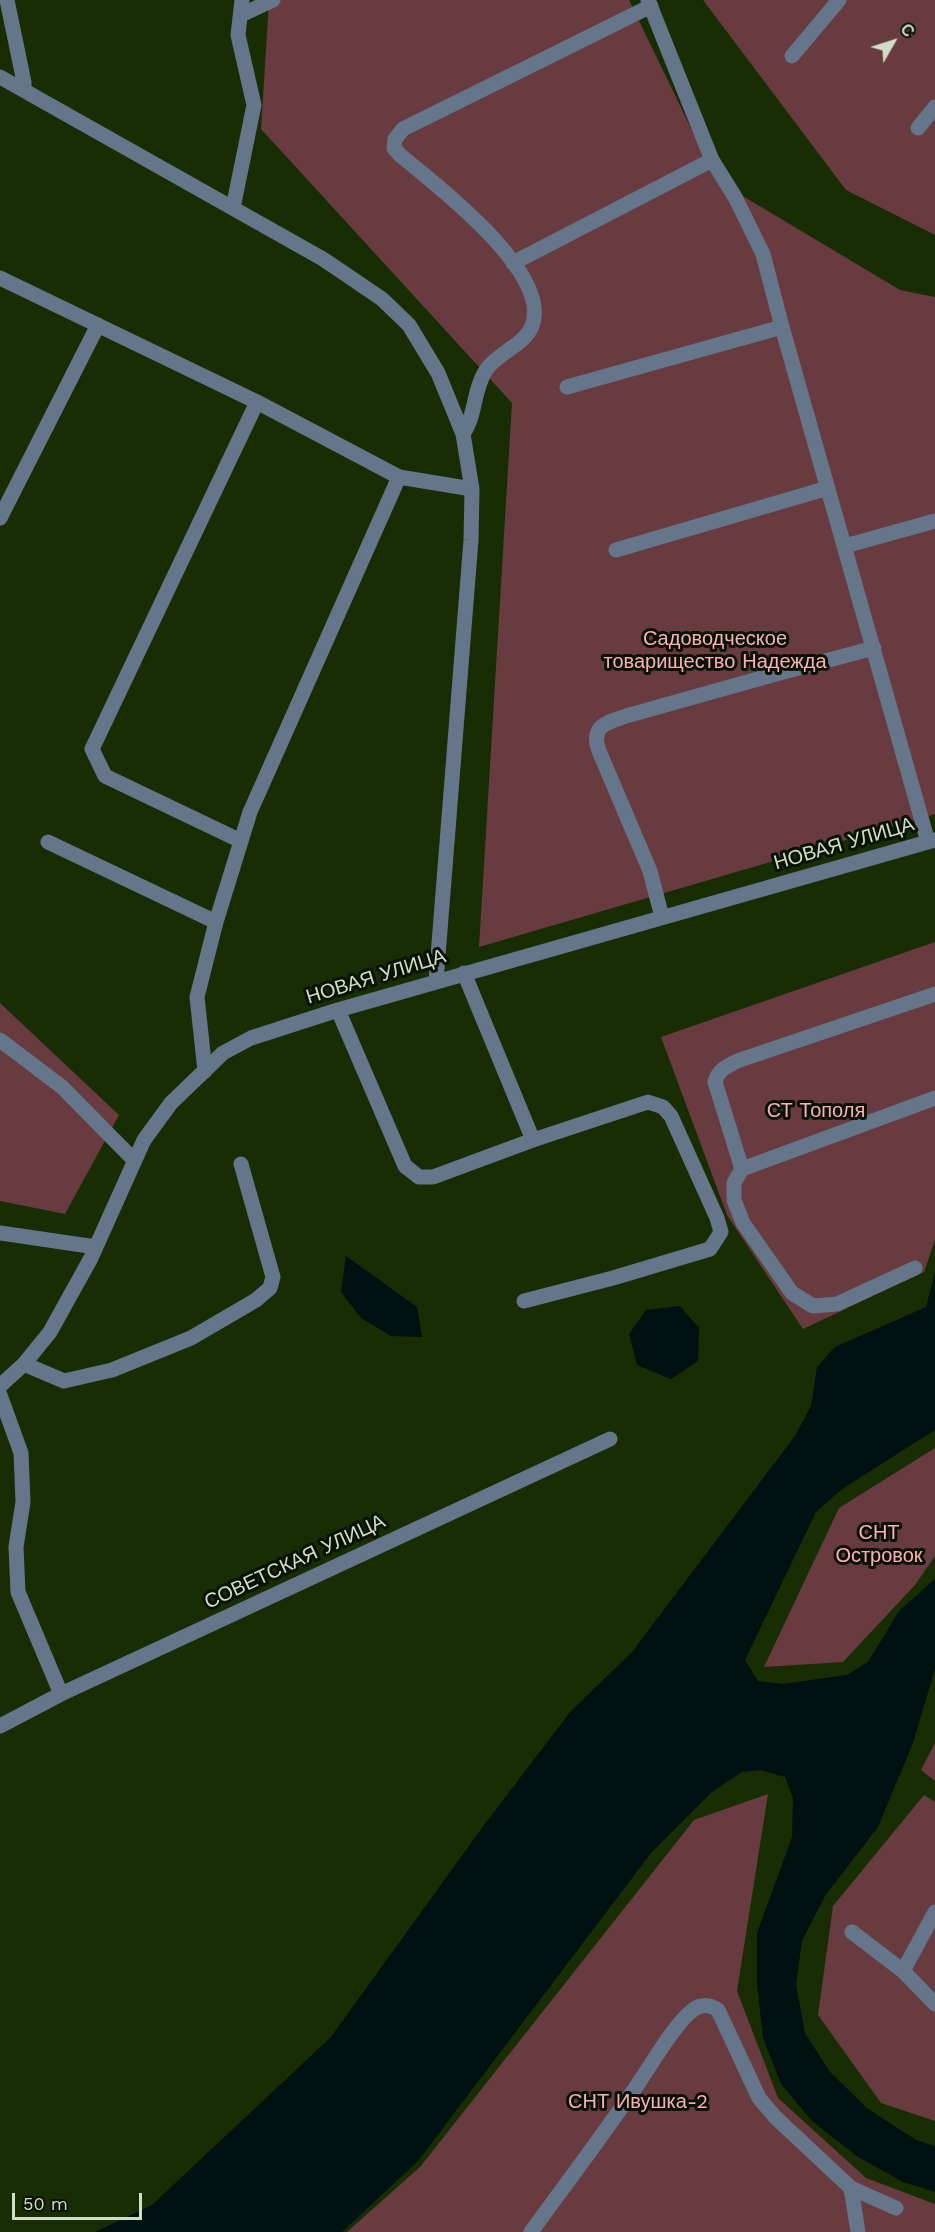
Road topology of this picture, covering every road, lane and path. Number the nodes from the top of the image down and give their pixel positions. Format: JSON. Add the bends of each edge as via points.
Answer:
{"nodes":[{"id":1,"x":7,"y":0,"type":"edge"},
{"id":2,"x":273,"y":0,"type":"edge"},
{"id":3,"x":838,"y":0,"type":"edge"},
{"id":4,"x":650,"y":3,"type":"edge"},
{"id":5,"x":242,"y":8,"type":"edge"},
{"id":6,"x":792,"y":56,"type":"dead end"},
{"id":7,"x":0,"y":77,"type":"edge"},
{"id":8,"x":24,"y":90,"type":"junction"},
{"id":9,"x":935,"y":107,"type":"edge"},
{"id":10,"x":918,"y":128,"type":"dead end"},
{"id":11,"x":712,"y":160,"type":"junction"},
{"id":12,"x":233,"y":208,"type":"junction"},
{"id":13,"x":513,"y":263,"type":"junction"},
{"id":14,"x":0,"y":278,"type":"edge"},
{"id":15,"x":98,"y":325,"type":"junction"},
{"id":16,"x":782,"y":327,"type":"junction"},
{"id":17,"x":567,"y":387,"type":"dead end"},
{"id":18,"x":257,"y":402,"type":"junction"},
{"id":19,"x":462,"y":434,"type":"junction"},
{"id":20,"x":399,"y":477,"type":"junction"},
{"id":21,"x":828,"y":488,"type":"junction"},
{"id":22,"x":472,"y":489,"type":"junction"},
{"id":23,"x":0,"y":518,"type":"edge"},
{"id":24,"x":935,"y":521,"type":"edge"},
{"id":25,"x":845,"y":546,"type":"junction"},
{"id":26,"x":616,"y":550,"type":"dead end"},
{"id":27,"x":874,"y":648,"type":"junction"},
{"id":28,"x":241,"y":841,"type":"junction"},
{"id":29,"x":932,"y":841,"type":"edge"},
{"id":30,"x":48,"y":842,"type":"dead end"},
{"id":31,"x":662,"y":917,"type":"junction"},
{"id":32,"x":216,"y":922,"type":"junction"},
{"id":33,"x":464,"y":973,"type":"junction"},
{"id":34,"x":436,"y":981,"type":"junction"},
{"id":35,"x":935,"y":994,"type":"edge"},
{"id":36,"x":338,"y":1010,"type":"junction"},
{"id":37,"x":0,"y":1040,"type":"edge"},
{"id":38,"x":204,"y":1071,"type":"junction"},
{"id":39,"x":935,"y":1098,"type":"edge"},
{"id":40,"x":533,"y":1140,"type":"junction"},
{"id":41,"x":134,"y":1160,"type":"junction"},
{"id":42,"x":242,"y":1164,"type":"dead end"},
{"id":43,"x":742,"y":1169,"type":"junction"},
{"id":44,"x":0,"y":1233,"type":"edge"},
{"id":45,"x":96,"y":1247,"type":"junction"},
{"id":46,"x":915,"y":1268,"type":"dead end"},
{"id":47,"x":524,"y":1301,"type":"dead end"},
{"id":48,"x":24,"y":1364,"type":"junction"},
{"id":49,"x":0,"y":1386,"type":"edge"},
{"id":50,"x":0,"y":1395,"type":"edge"},
{"id":51,"x":610,"y":1439,"type":"dead end"},
{"id":52,"x":61,"y":1694,"type":"junction"},
{"id":53,"x":0,"y":1726,"type":"edge"},
{"id":54,"x":935,"y":1912,"type":"edge"},
{"id":55,"x":852,"y":1932,"type":"dead end"},
{"id":56,"x":903,"y":1971,"type":"junction"},
{"id":57,"x":935,"y":2004,"type":"edge"},
{"id":58,"x":851,"y":2188,"type":"junction"},
{"id":59,"x":896,"y":2208,"type":"dead end"},
{"id":60,"x":531,"y":2232,"type":"edge"},
{"id":61,"x":858,"y":2232,"type":"edge"}],
"edges":[{"from":1,"to":8,"type":"street"},
{"from":2,"to":5,"type":"street"},
{"from":3,"to":6,"type":"street"},
{"from":4,"to":11,"type":"street"},
{"from":4,"to":13,"type":"street","via":[[403,129],[395,140],[394,148],[400,155],[476,219]]},
{"from":5,"to":12,"type":"street","via":[[238,35],[254,105]]},
{"from":7,"to":8,"type":"street"},
{"from":8,"to":12,"type":"street"},
{"from":9,"to":10,"type":"street"},
{"from":11,"to":13,"type":"street"},
{"from":11,"to":16,"type":"street","via":[[763,254]]},
{"from":12,"to":19,"type":"street","via":[[323,259],[382,299],[409,325],[438,373]]},
{"from":13,"to":19,"type":"street","via":[[534,303],[532,325],[521,340],[495,358],[487,369],[477,385],[471,415]]},
{"from":14,"to":15,"type":"street"},
{"from":15,"to":18,"type":"street"},
{"from":15,"to":23,"type":"street"},
{"from":16,"to":17,"type":"street"},
{"from":16,"to":21,"type":"street"},
{"from":18,"to":20,"type":"street"},
{"from":18,"to":28,"type":"street","via":[[92,749],[105,776]]},
{"from":19,"to":22,"type":"street"},
{"from":20,"to":22,"type":"street"},
{"from":20,"to":28,"type":"street","via":[[250,812]]},
{"from":21,"to":25,"type":"street"},
{"from":21,"to":26,"type":"street"},
{"from":22,"to":34,"type":"street"},
{"from":24,"to":25,"type":"street"},
{"from":25,"to":27,"type":"street"},
{"from":27,"to":29,"type":"street"},
{"from":27,"to":31,"type":"street","via":[[626,716],[598,730],[598,751],[650,871]]},
{"from":28,"to":32,"type":"street"},
{"from":29,"to":31,"type":"street","name":"НОВАЯ УЛИЦА"},
{"from":30,"to":32,"type":"street"},
{"from":31,"to":33,"type":"street","name":"НОВАЯ УЛИЦА"},
{"from":32,"to":38,"type":"street","via":[[196,997]]},
{"from":33,"to":34,"type":"street","name":"НОВАЯ УЛИЦА"},
{"from":33,"to":40,"type":"street"},
{"from":34,"to":36,"type":"street","name":"НОВАЯ УЛИЦА"},
{"from":35,"to":43,"type":"street","via":[[737,1061],[717,1074],[715,1082]]},
{"from":36,"to":38,"type":"street","name":"НОВАЯ УЛИЦА","via":[[251,1038],[223,1053]]},
{"from":36,"to":40,"type":"street","via":[[405,1166],[411,1172],[419,1177],[433,1177]]},
{"from":37,"to":41,"type":"street","via":[[62,1087]]},
{"from":38,"to":41,"type":"street","name":"НОВАЯ УЛИЦА","via":[[171,1103]]},
{"from":39,"to":43,"type":"street"},
{"from":40,"to":47,"type":"street","via":[[648,1102],[663,1107],[671,1116],[721,1232],[710,1249]]},
{"from":41,"to":45,"type":"street","name":"НОВАЯ УЛИЦА"},
{"from":42,"to":48,"type":"street","via":[[273,1277],[270,1288],[190,1338],[112,1370],[64,1381]]},
{"from":43,"to":46,"type":"street","via":[[734,1183],[734,1200],[743,1223],[792,1293],[813,1306],[837,1304]]},
{"from":44,"to":45,"type":"street"},
{"from":45,"to":48,"type":"street","name":"НОВАЯ УЛИЦА","via":[[50,1332]]},
{"from":48,"to":49,"type":"street","name":"НОВАЯ УЛИЦА"},
{"from":50,"to":52,"type":"street","via":[[21,1453],[23,1502],[16,1547],[18,1592]]},
{"from":51,"to":52,"type":"street","name":"СОВЕТСКАЯ УЛИЦА"},
{"from":52,"to":53,"type":"street","name":"СОВЕТСКАЯ УЛИЦА"},
{"from":54,"to":56,"type":"street"},
{"from":55,"to":56,"type":"street"},
{"from":56,"to":57,"type":"street"},
{"from":58,"to":59,"type":"street"},
{"from":58,"to":60,"type":"street","via":[[759,2098],[718,2010],[703,2005],[677,2027]]},
{"from":58,"to":61,"type":"street"}]}
